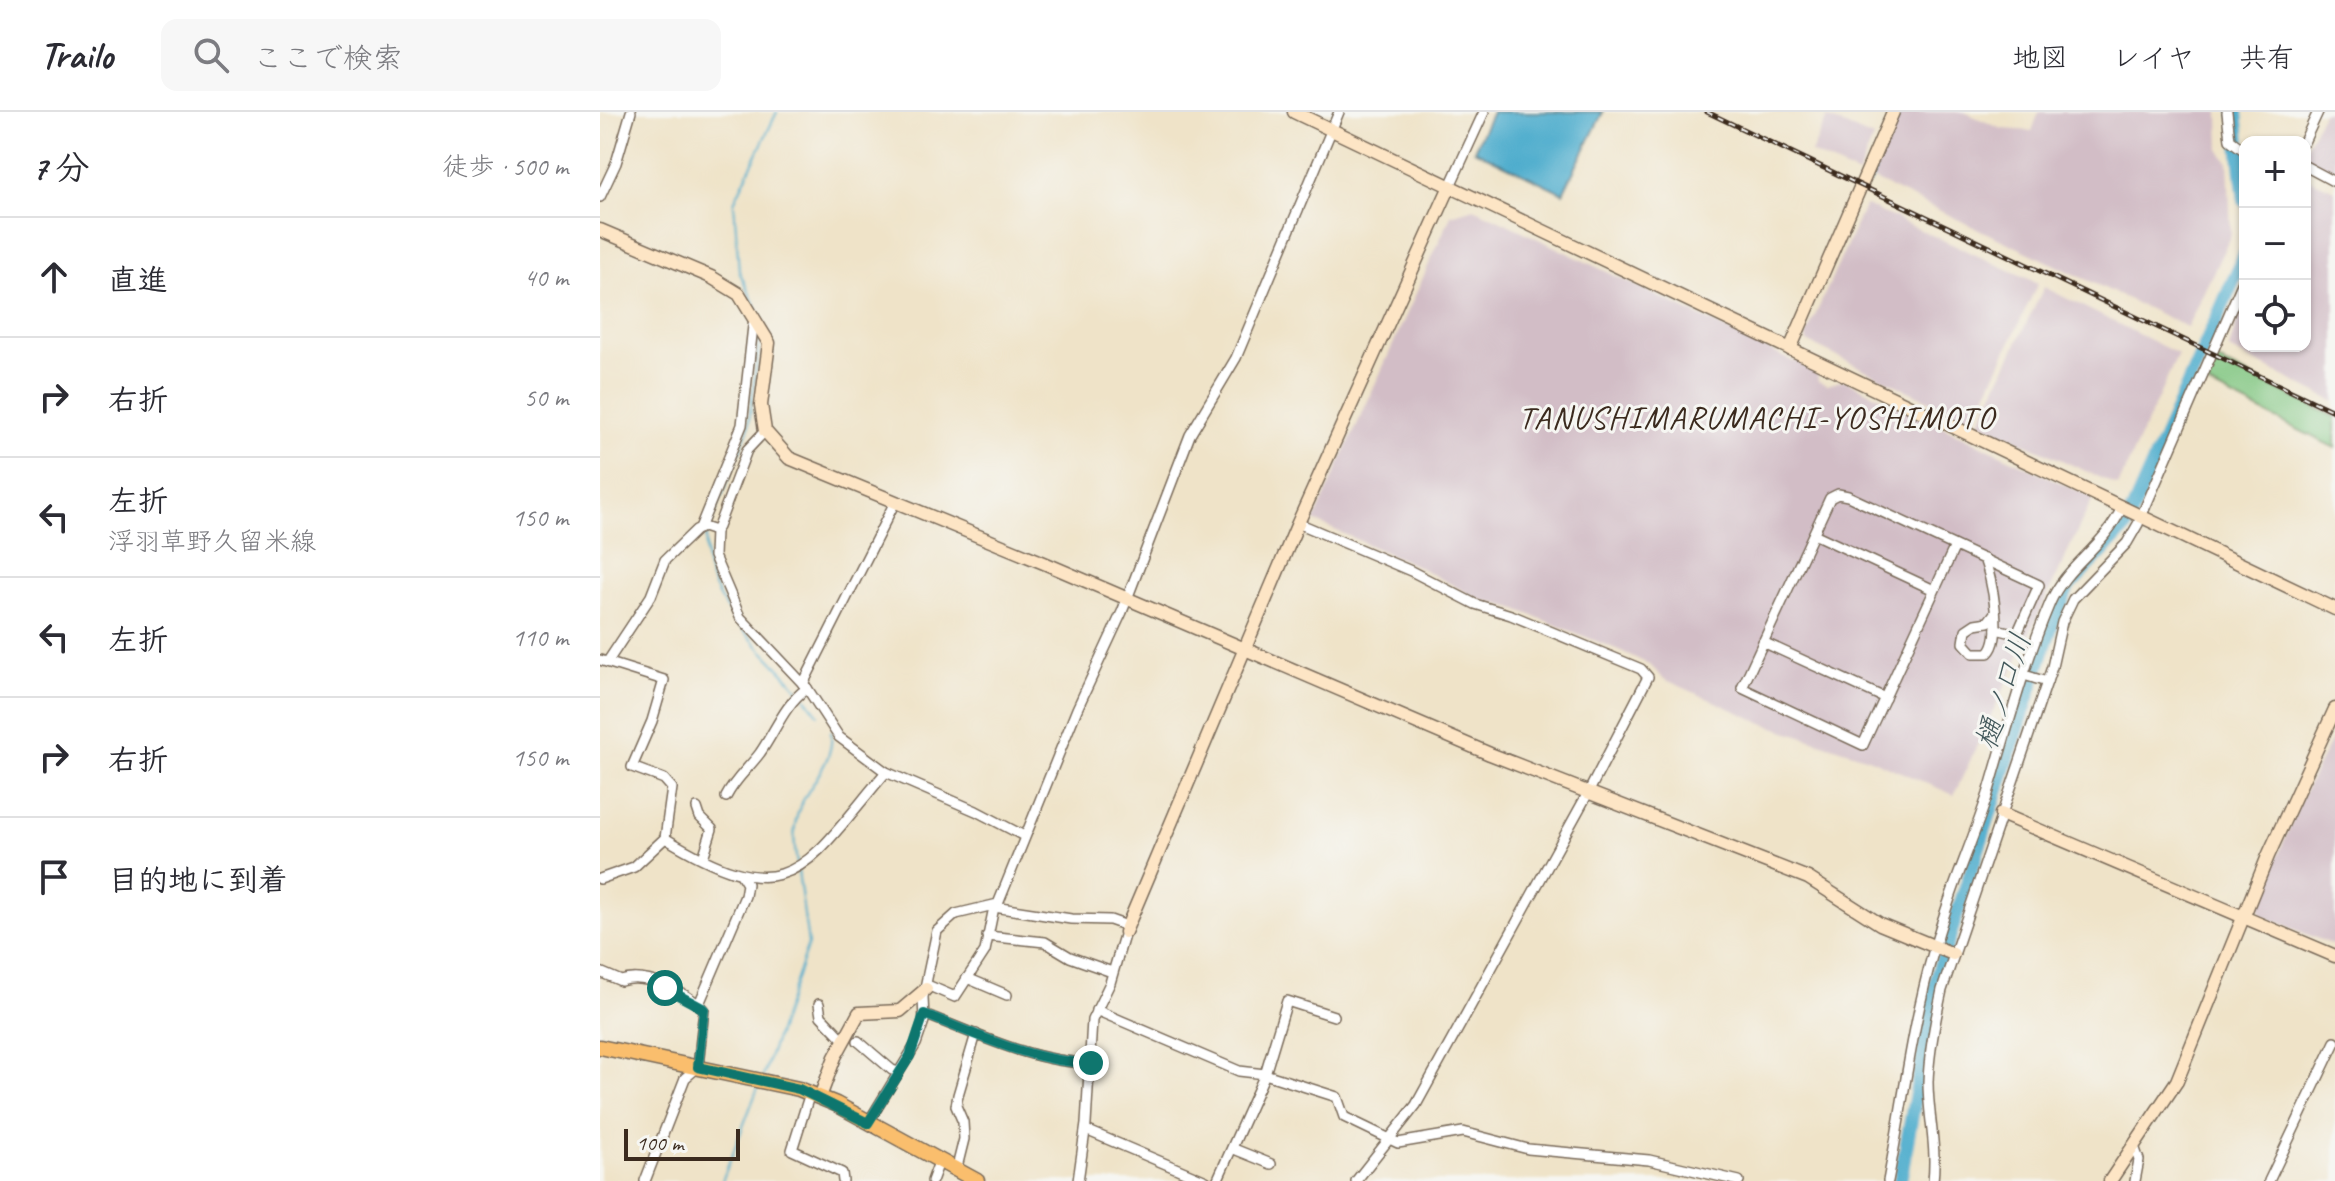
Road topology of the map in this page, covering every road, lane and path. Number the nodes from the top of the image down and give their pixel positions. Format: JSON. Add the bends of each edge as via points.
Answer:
{"nodes":[{"id":1,"x":631,"y":112,"type":"edge"},
{"id":2,"x":1294,"y":112,"type":"edge"},
{"id":3,"x":1339,"y":112,"type":"edge"},
{"id":4,"x":1484,"y":112,"type":"edge"},
{"id":5,"x":1893,"y":112,"type":"edge"},
{"id":6,"x":2227,"y":112,"type":"edge"},
{"id":7,"x":2318,"y":112,"type":"edge"},
{"id":8,"x":1333,"y":130,"type":"junction"},
{"id":9,"x":2307,"y":136,"type":"edge"},
{"id":10,"x":2239,"y":148,"type":"edge"},
{"id":11,"x":2311,"y":169,"type":"edge"},
{"id":12,"x":2335,"y":182,"type":"edge"},
{"id":13,"x":1450,"y":186,"type":"junction"},
{"id":14,"x":600,"y":197,"type":"edge"},
{"id":15,"x":600,"y":230,"type":"edge"},
{"id":16,"x":2244,"y":280,"type":"edge"},
{"id":17,"x":758,"y":323,"type":"junction"},
{"id":18,"x":1790,"y":349,"type":"junction"},
{"id":19,"x":765,"y":431,"type":"junction"},
{"id":20,"x":895,"y":502,"type":"junction"},
{"id":21,"x":2132,"y":512,"type":"junction"},
{"id":22,"x":1298,"y":523,"type":"junction"},
{"id":23,"x":708,"y":529,"type":"junction"},
{"id":24,"x":1814,"y":534,"type":"junction"},
{"id":25,"x":1955,"y":546,"type":"junction"},
{"id":26,"x":1984,"y":559,"type":"junction"},
{"id":27,"x":2077,"y":568,"type":"junction"},
{"id":28,"x":2088,"y":580,"type":"junction"},
{"id":29,"x":1934,"y":590,"type":"junction"},
{"id":30,"x":1127,"y":598,"type":"junction"},
{"id":31,"x":2335,"y":609,"type":"edge"},
{"id":32,"x":1994,"y":614,"type":"junction"},
{"id":33,"x":1996,"y":629,"type":"junction"},
{"id":34,"x":1763,"y":642,"type":"junction"},
{"id":35,"x":1246,"y":649,"type":"junction"},
{"id":36,"x":604,"y":660,"type":"edge"},
{"id":37,"x":2026,"y":675,"type":"junction"},
{"id":38,"x":2045,"y":681,"type":"junction"},
{"id":39,"x":803,"y":689,"type":"junction"},
{"id":40,"x":1885,"y":698,"type":"junction"},
{"id":41,"x":2335,"y":709,"type":"edge"},
{"id":42,"x":2004,"y":748,"type":"junction"},
{"id":43,"x":2021,"y":754,"type":"junction"},
{"id":44,"x":886,"y":772,"type":"junction"},
{"id":45,"x":1588,"y":793,"type":"junction"},
{"id":46,"x":726,"y":797,"type":"dead end"},
{"id":47,"x":697,"y":808,"type":"dead end"},
{"id":48,"x":2001,"y":814,"type":"junction"},
{"id":49,"x":1024,"y":836,"type":"junction"},
{"id":50,"x":665,"y":838,"type":"junction"},
{"id":51,"x":703,"y":858,"type":"junction"},
{"id":52,"x":742,"y":876,"type":"junction"},
{"id":53,"x":600,"y":879,"type":"edge"},
{"id":54,"x":994,"y":907,"type":"junction"},
{"id":55,"x":2244,"y":918,"type":"junction"},
{"id":56,"x":1126,"y":929,"type":"junction"},
{"id":57,"x":987,"y":936,"type":"junction"},
{"id":58,"x":1943,"y":951,"type":"junction"},
{"id":59,"x":2335,"y":956,"type":"edge"},
{"id":60,"x":600,"y":972,"type":"edge"},
{"id":61,"x":1112,"y":972,"type":"junction"},
{"id":62,"x":967,"y":978,"type":"junction"},
{"id":63,"x":926,"y":987,"type":"junction"},
{"id":64,"x":1007,"y":995,"type":"dead end"},
{"id":65,"x":699,"y":1004,"type":"junction"},
{"id":66,"x":819,"y":1004,"type":"dead end"},
{"id":67,"x":1096,"y":1010,"type":"junction"},
{"id":68,"x":924,"y":1014,"type":"junction"},
{"id":69,"x":1334,"y":1016,"type":"dead end"},
{"id":70,"x":976,"y":1034,"type":"junction"},
{"id":71,"x":843,"y":1039,"type":"junction"},
{"id":72,"x":858,"y":1041,"type":"dead end"},
{"id":73,"x":2335,"y":1042,"type":"edge"},
{"id":74,"x":600,"y":1047,"type":"edge"},
{"id":75,"x":1091,"y":1063,"type":"junction"},
{"id":76,"x":698,"y":1067,"type":"junction"},
{"id":77,"x":899,"y":1072,"type":"junction"},
{"id":78,"x":1265,"y":1074,"type":"junction"},
{"id":79,"x":815,"y":1095,"type":"junction"},
{"id":80,"x":868,"y":1123,"type":"junction"},
{"id":81,"x":1086,"y":1130,"type":"junction"},
{"id":82,"x":1391,"y":1141,"type":"junction"},
{"id":83,"x":1234,"y":1149,"type":"junction"},
{"id":84,"x":2135,"y":1149,"type":"junction"},
{"id":85,"x":939,"y":1162,"type":"junction"},
{"id":86,"x":1271,"y":1164,"type":"dead end"},
{"id":87,"x":956,"y":1171,"type":"junction"},
{"id":88,"x":645,"y":1181,"type":"edge"},
{"id":89,"x":843,"y":1181,"type":"edge"},
{"id":90,"x":932,"y":1181,"type":"edge"},
{"id":91,"x":977,"y":1181,"type":"edge"},
{"id":92,"x":1078,"y":1181,"type":"edge"},
{"id":93,"x":1206,"y":1181,"type":"edge"},
{"id":94,"x":1217,"y":1181,"type":"edge"},
{"id":95,"x":1356,"y":1181,"type":"edge"},
{"id":96,"x":1739,"y":1181,"type":"edge"},
{"id":97,"x":1888,"y":1181,"type":"edge"},
{"id":98,"x":1933,"y":1181,"type":"edge"},
{"id":99,"x":2110,"y":1181,"type":"edge"},
{"id":100,"x":2135,"y":1181,"type":"edge"},
{"id":101,"x":2269,"y":1181,"type":"edge"}],
"edges":[{"from":1,"to":14,"type":"street"},
{"from":2,"to":8,"type":"street"},
{"from":3,"to":8,"type":"street"},
{"from":4,"to":13,"type":"street"},
{"from":5,"to":18,"type":"street"},
{"from":6,"to":10,"type":"street"},
{"from":7,"to":9,"type":"street"},
{"from":8,"to":13,"type":"street"},
{"from":8,"to":30,"type":"street","via":[[1236,358],[1190,435]]},
{"from":11,"to":12,"type":"street"},
{"from":13,"to":18,"type":"street"},
{"from":13,"to":22,"type":"street"},
{"from":15,"to":17,"type":"street","via":[[726,284]]},
{"from":16,"to":21,"type":"street"},
{"from":17,"to":19,"type":"street","via":[[770,354],[761,405]]},
{"from":17,"to":23,"type":"street","via":[[742,425]]},
{"from":18,"to":21,"type":"street"},
{"from":19,"to":20,"type":"street","via":[[789,458]]},
{"from":19,"to":23,"type":"street","via":[[747,450]]},
{"from":20,"to":30,"type":"street"},
{"from":20,"to":39,"type":"street"},
{"from":21,"to":27,"type":"street"},
{"from":21,"to":28,"type":"street","via":[[2127,543]]},
{"from":21,"to":31,"type":"street"},
{"from":22,"to":35,"type":"street"},
{"from":22,"to":45,"type":"street","via":[[1475,604],[1646,672],[1638,699]]},
{"from":23,"to":36,"type":"street","via":[[665,560],[651,596]]},
{"from":23,"to":39,"type":"street","via":[[740,617]]},
{"from":24,"to":25,"type":"street","via":[[1830,498],[1838,494]]},
{"from":24,"to":29,"type":"street"},
{"from":24,"to":34,"type":"street"},
{"from":25,"to":26,"type":"street"},
{"from":25,"to":29,"type":"street"},
{"from":26,"to":32,"type":"street"},
{"from":26,"to":33,"type":"street","via":[[2039,585],[2017,634]]},
{"from":27,"to":28,"type":"street"},
{"from":27,"to":37,"type":"street","via":[[2055,593]]},
{"from":28,"to":38,"type":"street","via":[[2068,608]]},
{"from":29,"to":40,"type":"street"},
{"from":30,"to":35,"type":"street"},
{"from":30,"to":49,"type":"street"},
{"from":32,"to":33,"type":"street"},
{"from":32,"to":33,"type":"street","via":[[1988,622],[1969,628],[1965,645],[1975,654],[1988,653]]},
{"from":34,"to":40,"type":"street"},
{"from":34,"to":40,"type":"street","via":[[1742,688],[1863,745]]},
{"from":35,"to":45,"type":"street"},
{"from":35,"to":56,"type":"street"},
{"from":36,"to":50,"type":"street","via":[[664,680],[632,767],[664,779],[672,788]]},
{"from":37,"to":38,"type":"street"},
{"from":37,"to":42,"type":"street"},
{"from":38,"to":43,"type":"street"},
{"from":39,"to":44,"type":"street","via":[[839,737]]},
{"from":39,"to":46,"type":"street"},
{"from":41,"to":55,"type":"street"},
{"from":42,"to":43,"type":"street"},
{"from":42,"to":58,"type":"street"},
{"from":43,"to":48,"type":"street"},
{"from":44,"to":49,"type":"street"},
{"from":44,"to":52,"type":"street","via":[[797,869],[764,879]]},
{"from":45,"to":58,"type":"street","via":[[1808,878],[1880,924]]},
{"from":45,"to":82,"type":"street","via":[[1431,1079]]},
{"from":47,"to":51,"type":"street","via":[[712,829]]},
{"from":48,"to":55,"type":"street"},
{"from":48,"to":58,"type":"street"},
{"from":49,"to":54,"type":"street"},
{"from":50,"to":51,"type":"street"},
{"from":50,"to":53,"type":"street","via":[[634,867]]},
{"from":51,"to":52,"type":"street"},
{"from":52,"to":65,"type":"street","via":[[745,896]]},
{"from":54,"to":56,"type":"street","via":[[1110,920]]},
{"from":54,"to":57,"type":"street"},
{"from":54,"to":63,"type":"street","via":[[971,908],[945,921],[933,941]]},
{"from":55,"to":59,"type":"street"},
{"from":55,"to":84,"type":"street","via":[[2177,1081]]},
{"from":56,"to":61,"type":"street"},
{"from":57,"to":61,"type":"street","via":[[1045,942]]},
{"from":57,"to":62,"type":"street","via":[[985,951]]},
{"from":58,"to":97,"type":"street","via":[[1917,1013]]},
{"from":58,"to":98,"type":"street","via":[[1928,1085],[1935,1138]]},
{"from":60,"to":65,"type":"street","via":[[621,981],[634,976]]},
{"from":61,"to":67,"type":"street"},
{"from":62,"to":63,"type":"street","via":[[955,997]]},
{"from":62,"to":64,"type":"street"},
{"from":63,"to":68,"type":"street"},
{"from":63,"to":71,"type":"street","via":[[900,1011],[859,1013]]},
{"from":65,"to":76,"type":"street","via":[[705,1018]]},
{"from":66,"to":71,"type":"street","via":[[821,1016]]},
{"from":67,"to":75,"type":"street"},
{"from":67,"to":78,"type":"street","via":[[1239,1071]]},
{"from":68,"to":70,"type":"street"},
{"from":68,"to":77,"type":"street","via":[[916,1044]]},
{"from":69,"to":78,"type":"street","via":[[1287,1001]]},
{"from":70,"to":75,"type":"street","via":[[1064,1062]]},
{"from":70,"to":87,"type":"street","via":[[956,1106],[964,1139]]},
{"from":71,"to":79,"type":"street"},
{"from":72,"to":77,"type":"street"},
{"from":73,"to":101,"type":"street"},
{"from":74,"to":76,"type":"main road"},
{"from":75,"to":81,"type":"street"},
{"from":76,"to":79,"type":"main road"},
{"from":76,"to":88,"type":"street","via":[[685,1078]]},
{"from":77,"to":80,"type":"street"},
{"from":78,"to":82,"type":"street","via":[[1337,1097],[1344,1117]]},
{"from":78,"to":83,"type":"street"},
{"from":79,"to":80,"type":"main road"},
{"from":79,"to":89,"type":"street","via":[[792,1150],[842,1173]]},
{"from":80,"to":85,"type":"main road"},
{"from":81,"to":92,"type":"street"},
{"from":81,"to":93,"type":"street"},
{"from":82,"to":95,"type":"street"},
{"from":82,"to":96,"type":"street","via":[[1411,1143],[1463,1132],[1528,1149],[1662,1162]]},
{"from":83,"to":86,"type":"street"},
{"from":83,"to":94,"type":"street"},
{"from":84,"to":99,"type":"street"},
{"from":84,"to":100,"type":"street"},
{"from":85,"to":87,"type":"main road"},
{"from":85,"to":90,"type":"street"},
{"from":87,"to":91,"type":"main road"}]}
